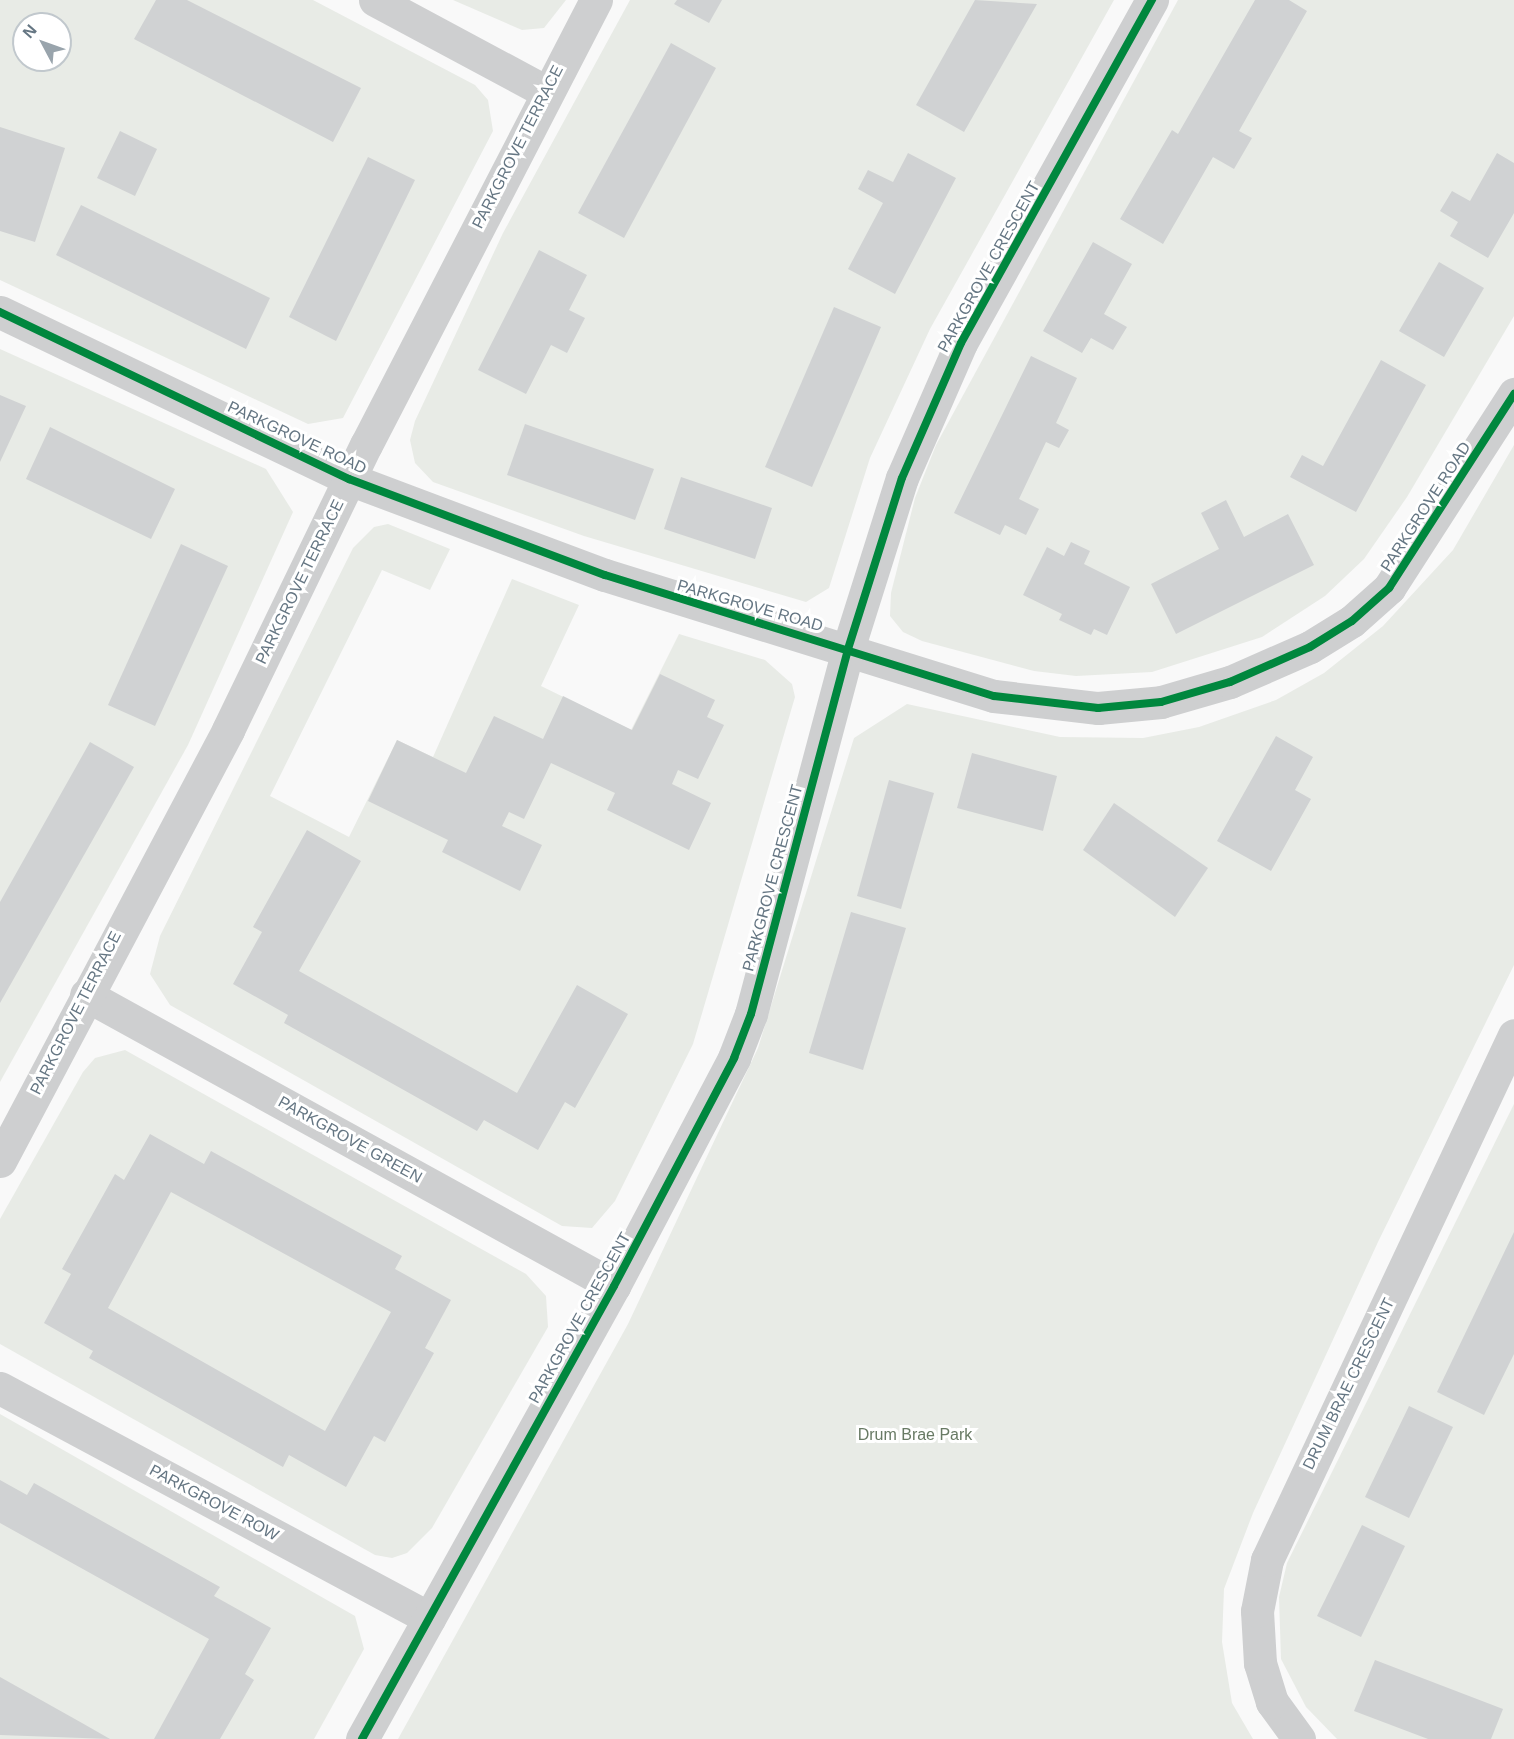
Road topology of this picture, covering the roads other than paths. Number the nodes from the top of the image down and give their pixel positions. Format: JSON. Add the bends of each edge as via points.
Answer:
{"nodes":[{"id":1,"x":375,"y":0,"type":"edge"},
{"id":2,"x":596,"y":0,"type":"edge"},
{"id":3,"x":1152,"y":0,"type":"edge"},
{"id":4,"x":546,"y":91,"type":"junction"},
{"id":5,"x":0,"y":312,"type":"edge"},
{"id":6,"x":1514,"y":394,"type":"edge"},
{"id":7,"x":349,"y":479,"type":"junction"},
{"id":8,"x":848,"y":649,"type":"junction"},
{"id":9,"x":86,"y":995,"type":"junction"},
{"id":10,"x":1514,"y":1035,"type":"edge"},
{"id":11,"x":0,"y":1161,"type":"edge"},
{"id":12,"x":615,"y":1286,"type":"junction"},
{"id":13,"x":0,"y":1388,"type":"edge"},
{"id":14,"x":429,"y":1618,"type":"junction"},
{"id":15,"x":362,"y":1739,"type":"edge"},
{"id":16,"x":1299,"y":1739,"type":"edge"}],
"edges":[{"from":1,"to":4,"type":"street"},
{"from":2,"to":4,"type":"street","name":"PARKGROVE TERRACE"},
{"from":3,"to":8,"type":"street","name":"PARKGROVE CRESCENT","via":[[942,384],[902,478]]},
{"from":4,"to":7,"type":"street","name":"PARKGROVE TERRACE"},
{"from":5,"to":7,"type":"street","name":"PARKGROVE ROAD"},
{"from":6,"to":8,"type":"street","name":"PARKGROVE ROAD","via":[[1389,588],[1352,621],[1310,647],[1230,682],[1161,702],[1098,708],[1045,704],[994,696]]},
{"from":7,"to":8,"type":"street","name":"PARKGROVE ROAD","via":[[604,575],[734,619]]},
{"from":7,"to":9,"type":"street","name":"PARKGROVE TERRACE","via":[[228,730]]},
{"from":8,"to":12,"type":"street","name":"PARKGROVE CRESCENT","via":[[751,1014],[734,1058]]},
{"from":9,"to":11,"type":"street","name":"PARKGROVE TERRACE"},
{"from":9,"to":12,"type":"street","name":"PARKGROVE GREEN"},
{"from":10,"to":16,"type":"street","name":"DRUM BRAE CRESCENT","via":[[1267,1560],[1257,1611],[1260,1663],[1272,1702]]},
{"from":12,"to":14,"type":"street","name":"PARKGROVE CRESCENT"},
{"from":13,"to":14,"type":"street","name":"PARKGROVE ROW"},
{"from":14,"to":15,"type":"street","name":"PARKGROVE CRESCENT"}]}
